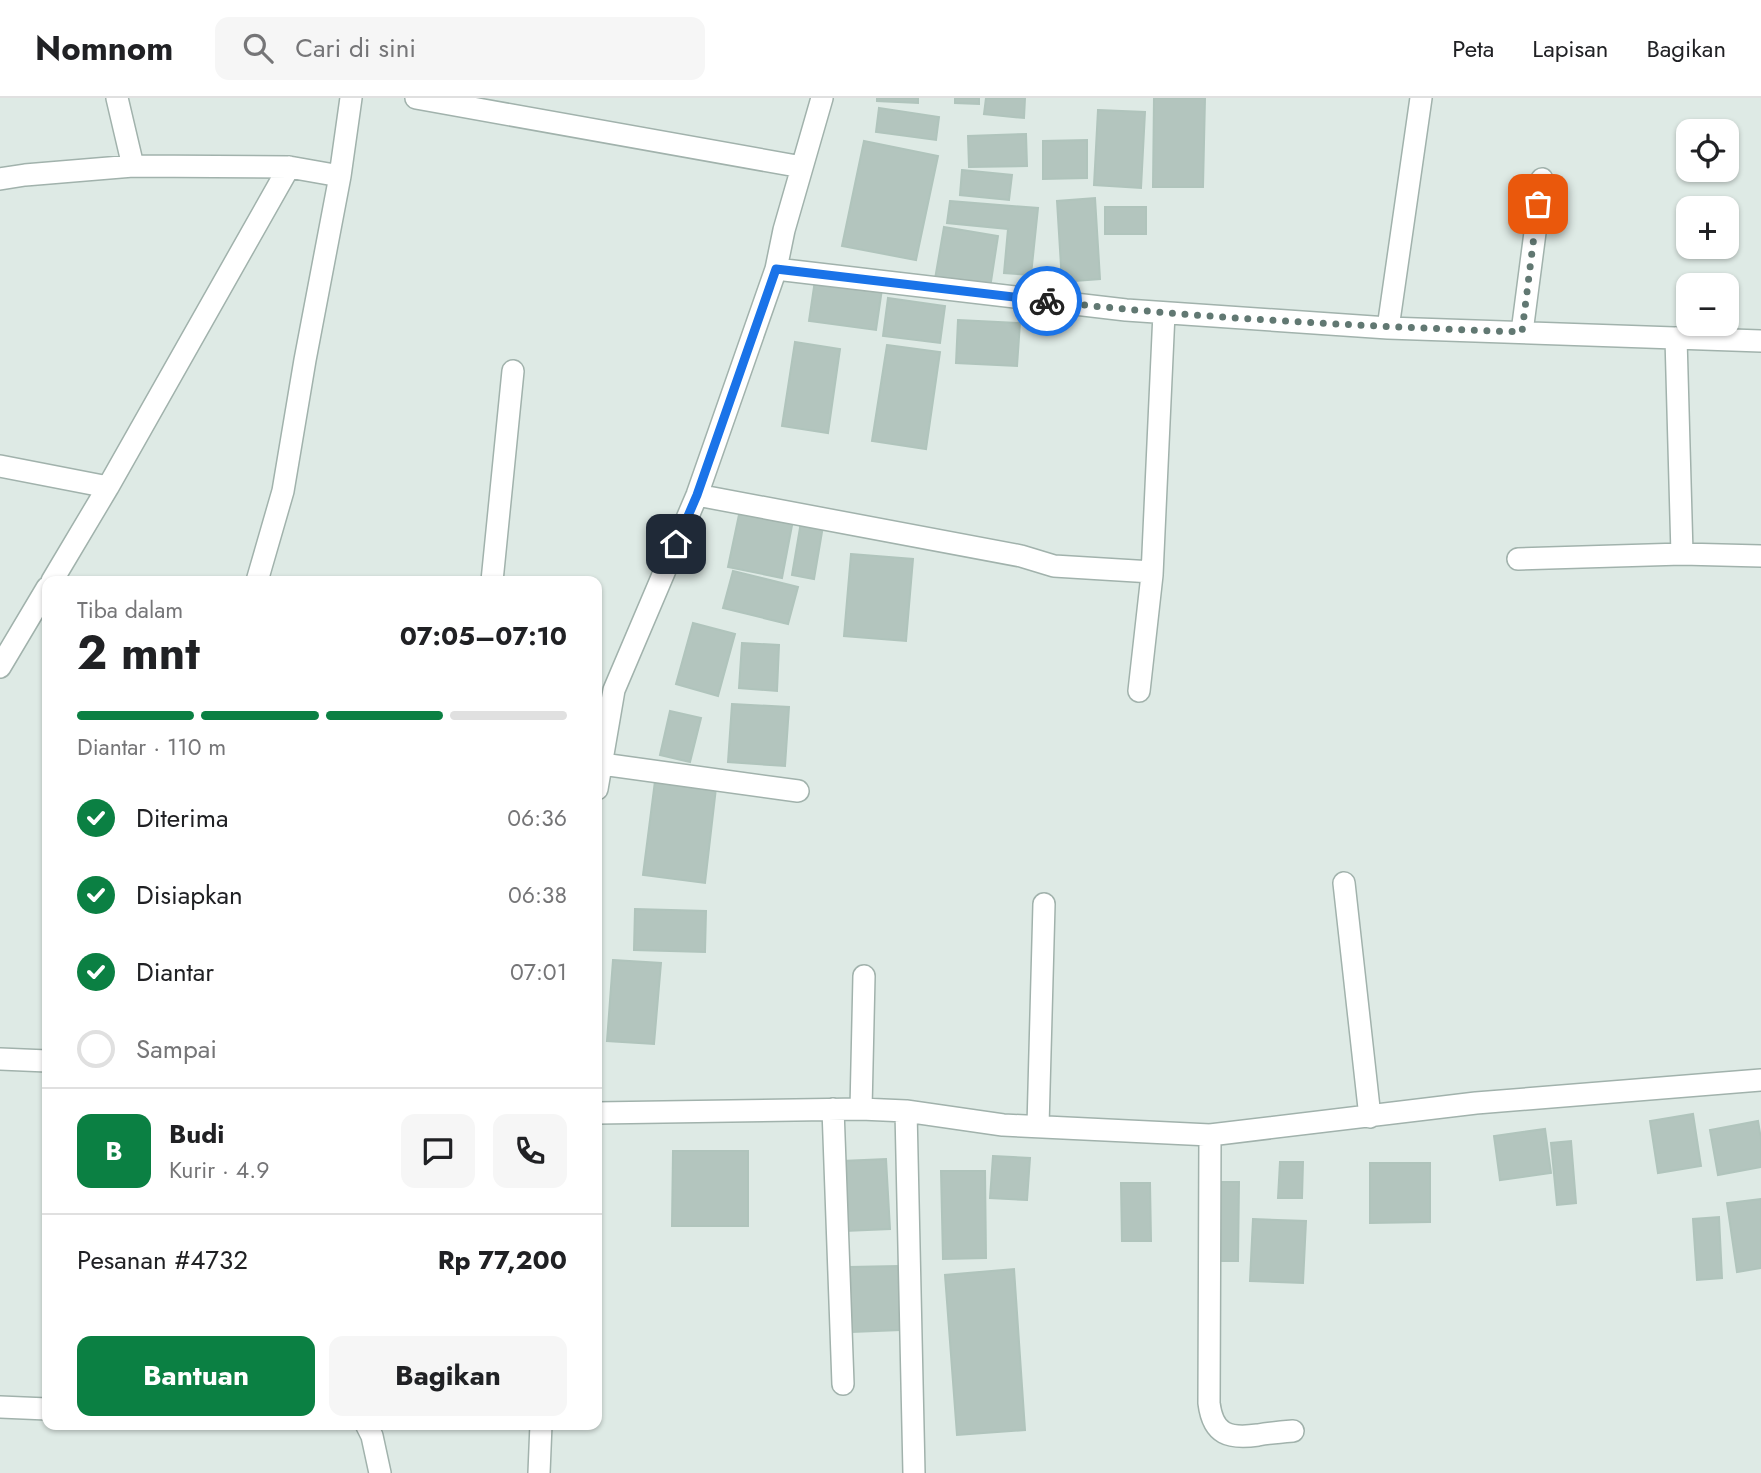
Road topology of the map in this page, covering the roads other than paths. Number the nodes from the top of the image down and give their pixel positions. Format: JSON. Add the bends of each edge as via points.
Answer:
{"nodes":[{"id":1,"x":117,"y":98,"type":"edge"},
{"id":2,"x":351,"y":98,"type":"edge"},
{"id":3,"x":416,"y":98,"type":"edge"},
{"id":4,"x":822,"y":98,"type":"edge"},
{"id":5,"x":1421,"y":98,"type":"edge"},
{"id":6,"x":133,"y":166,"type":"junction"},
{"id":7,"x":289,"y":167,"type":"junction"},
{"id":8,"x":803,"y":167,"type":"junction"},
{"id":9,"x":340,"y":176,"type":"junction"},
{"id":10,"x":0,"y":179,"type":"edge"},
{"id":11,"x":1542,"y":179,"type":"dead end"},
{"id":12,"x":776,"y":269,"type":"junction"},
{"id":13,"x":1164,"y":313,"type":"junction"},
{"id":14,"x":1388,"y":328,"type":"junction"},
{"id":15,"x":1522,"y":332,"type":"junction"},
{"id":16,"x":1676,"y":338,"type":"junction"},
{"id":17,"x":1761,"y":341,"type":"edge"},
{"id":18,"x":513,"y":371,"type":"dead end"},
{"id":19,"x":0,"y":466,"type":"edge"},
{"id":20,"x":108,"y":487,"type":"junction"},
{"id":21,"x":697,"y":495,"type":"junction"},
{"id":22,"x":1682,"y":554,"type":"junction"},
{"id":23,"x":1761,"y":556,"type":"edge"},
{"id":24,"x":1518,"y":559,"type":"dead end"},
{"id":25,"x":1152,"y":572,"type":"junction"},
{"id":26,"x":55,"y":576,"type":"edge"},
{"id":27,"x":258,"y":576,"type":"edge"},
{"id":28,"x":492,"y":576,"type":"edge"},
{"id":29,"x":42,"y":596,"type":"edge"},
{"id":30,"x":0,"y":667,"type":"edge"},
{"id":31,"x":606,"y":689,"type":"edge"},
{"id":32,"x":1139,"y":691,"type":"dead end"},
{"id":33,"x":602,"y":749,"type":"edge"},
{"id":34,"x":602,"y":764,"type":"edge"},
{"id":35,"x":798,"y":791,"type":"dead end"},
{"id":36,"x":1343,"y":883,"type":"dead end"},
{"id":37,"x":1044,"y":904,"type":"dead end"},
{"id":38,"x":864,"y":976,"type":"dead end"},
{"id":39,"x":0,"y":1059,"type":"edge"},
{"id":40,"x":42,"y":1061,"type":"edge"},
{"id":41,"x":1761,"y":1080,"type":"edge"},
{"id":42,"x":861,"y":1108,"type":"junction"},
{"id":43,"x":833,"y":1109,"type":"junction"},
{"id":44,"x":906,"y":1111,"type":"junction"},
{"id":45,"x":602,"y":1113,"type":"edge"},
{"id":46,"x":1370,"y":1116,"type":"junction"},
{"id":47,"x":1038,"y":1126,"type":"junction"},
{"id":48,"x":1210,"y":1135,"type":"junction"},
{"id":49,"x":843,"y":1384,"type":"dead end"},
{"id":50,"x":0,"y":1407,"type":"edge"},
{"id":51,"x":42,"y":1409,"type":"edge"},
{"id":52,"x":370,"y":1430,"type":"edge"},
{"id":53,"x":541,"y":1430,"type":"edge"},
{"id":54,"x":1293,"y":1431,"type":"dead end"},
{"id":55,"x":380,"y":1473,"type":"edge"},
{"id":56,"x":539,"y":1473,"type":"edge"},
{"id":57,"x":914,"y":1473,"type":"edge"}],
"edges":[{"from":1,"to":6,"type":"street"},
{"from":2,"to":9,"type":"street"},
{"from":3,"to":8,"type":"street"},
{"from":4,"to":8,"type":"street"},
{"from":5,"to":14,"type":"street"},
{"from":6,"to":7,"type":"street"},
{"from":6,"to":10,"type":"street"},
{"from":7,"to":9,"type":"street"},
{"from":7,"to":20,"type":"street"},
{"from":8,"to":12,"type":"street"},
{"from":9,"to":27,"type":"street","via":[[283,491]]},
{"from":11,"to":15,"type":"street"},
{"from":12,"to":13,"type":"street"},
{"from":12,"to":21,"type":"street"},
{"from":13,"to":14,"type":"street"},
{"from":13,"to":25,"type":"street"},
{"from":14,"to":15,"type":"street"},
{"from":15,"to":16,"type":"street"},
{"from":16,"to":17,"type":"street"},
{"from":16,"to":22,"type":"street"},
{"from":18,"to":28,"type":"street"},
{"from":19,"to":20,"type":"street"},
{"from":20,"to":26,"type":"street"},
{"from":21,"to":25,"type":"street","via":[[1054,566]]},
{"from":21,"to":31,"type":"street"},
{"from":22,"to":23,"type":"street"},
{"from":22,"to":24,"type":"street"},
{"from":25,"to":32,"type":"street"},
{"from":29,"to":30,"type":"street"},
{"from":31,"to":33,"type":"street"},
{"from":34,"to":35,"type":"street"},
{"from":36,"to":46,"type":"street"},
{"from":37,"to":47,"type":"street"},
{"from":38,"to":42,"type":"street"},
{"from":39,"to":40,"type":"street"},
{"from":41,"to":46,"type":"street"},
{"from":42,"to":43,"type":"street"},
{"from":42,"to":44,"type":"street"},
{"from":43,"to":45,"type":"street"},
{"from":43,"to":49,"type":"street"},
{"from":44,"to":47,"type":"street"},
{"from":44,"to":57,"type":"street"},
{"from":46,"to":48,"type":"street"},
{"from":47,"to":48,"type":"street"},
{"from":48,"to":54,"type":"street","via":[[1210,1415],[1226,1434],[1243,1437]]},
{"from":50,"to":51,"type":"street"},
{"from":52,"to":55,"type":"street"},
{"from":53,"to":56,"type":"street"}]}
